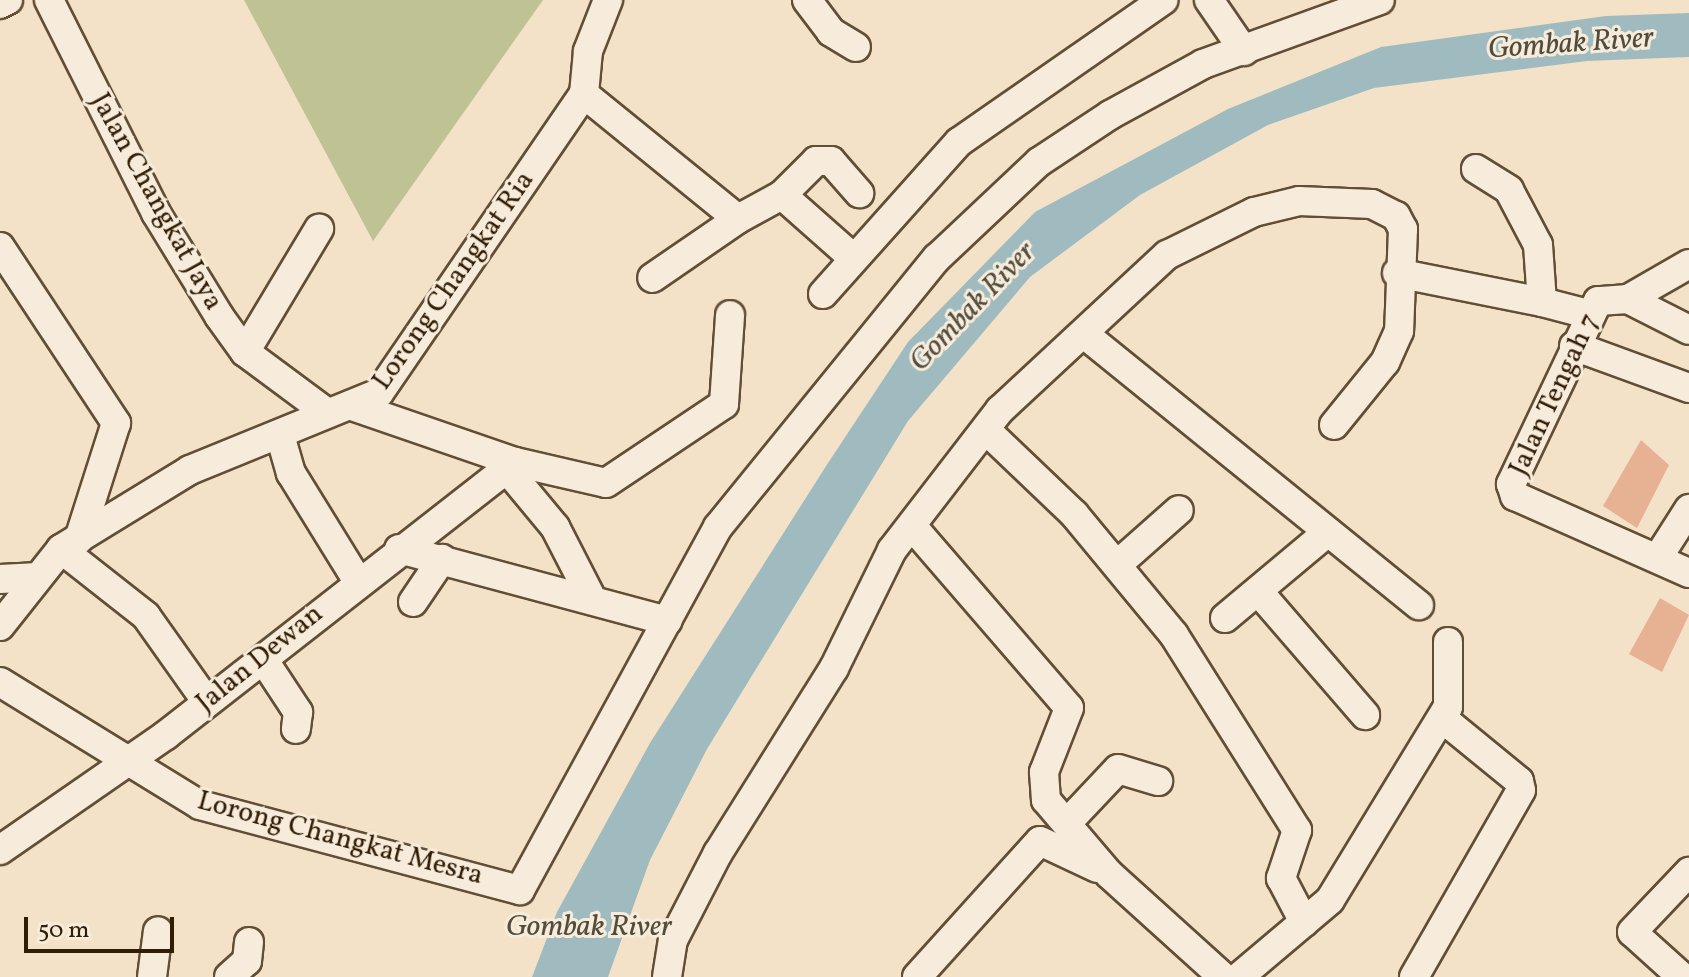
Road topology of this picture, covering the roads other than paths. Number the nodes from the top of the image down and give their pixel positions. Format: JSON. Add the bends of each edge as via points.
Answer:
{"nodes":[{"id":1,"x":8,"y":0,"type":"edge"},
{"id":2,"x":49,"y":0,"type":"edge"},
{"id":3,"x":608,"y":0,"type":"edge"},
{"id":4,"x":807,"y":0,"type":"edge"},
{"id":5,"x":1163,"y":0,"type":"edge"},
{"id":6,"x":1209,"y":0,"type":"edge"},
{"id":7,"x":1380,"y":0,"type":"edge"},
{"id":8,"x":0,"y":4,"type":"edge"},
{"id":9,"x":856,"y":47,"type":"dead end"},
{"id":10,"x":1244,"y":51,"type":"junction"},
{"id":11,"x":584,"y":94,"type":"junction"},
{"id":12,"x":1476,"y":169,"type":"dead end"},
{"id":13,"x":859,"y":193,"type":"dead end"},
{"id":14,"x":782,"y":195,"type":"junction"},
{"id":15,"x":738,"y":219,"type":"junction"},
{"id":16,"x":319,"y":229,"type":"dead end"},
{"id":17,"x":0,"y":247,"type":"edge"},
{"id":18,"x":851,"y":256,"type":"junction"},
{"id":19,"x":1689,"y":264,"type":"edge"},
{"id":20,"x":1397,"y":273,"type":"junction"},
{"id":21,"x":652,"y":278,"type":"dead end"},
{"id":22,"x":823,"y":294,"type":"dead end"},
{"id":23,"x":1628,"y":299,"type":"junction"},
{"id":24,"x":1542,"y":302,"type":"junction"},
{"id":25,"x":1588,"y":314,"type":"junction"},
{"id":26,"x":730,"y":315,"type":"dead end"},
{"id":27,"x":1689,"y":330,"type":"edge"},
{"id":28,"x":1084,"y":334,"type":"junction"},
{"id":29,"x":1574,"y":346,"type":"junction"},
{"id":30,"x":245,"y":352,"type":"junction"},
{"id":31,"x":1689,"y":388,"type":"edge"},
{"id":32,"x":355,"y":407,"type":"junction"},
{"id":33,"x":327,"y":413,"type":"junction"},
{"id":34,"x":1334,"y":425,"type":"dead end"},
{"id":35,"x":986,"y":430,"type":"junction"},
{"id":36,"x":280,"y":435,"type":"junction"},
{"id":37,"x":511,"y":465,"type":"junction"},
{"id":38,"x":1689,"y":509,"type":"edge"},
{"id":39,"x":1179,"y":510,"type":"dead end"},
{"id":40,"x":912,"y":526,"type":"junction"},
{"id":41,"x":1328,"y":532,"type":"junction"},
{"id":42,"x":70,"y":544,"type":"junction"},
{"id":43,"x":399,"y":549,"type":"junction"},
{"id":44,"x":1659,"y":556,"type":"junction"},
{"id":45,"x":442,"y":559,"type":"junction"},
{"id":46,"x":1118,"y":564,"type":"junction"},
{"id":47,"x":1689,"y":573,"type":"edge"},
{"id":48,"x":34,"y":577,"type":"junction"},
{"id":49,"x":0,"y":579,"type":"edge"},
{"id":50,"x":357,"y":580,"type":"junction"},
{"id":51,"x":1258,"y":591,"type":"junction"},
{"id":52,"x":590,"y":595,"type":"junction"},
{"id":53,"x":413,"y":602,"type":"dead end"},
{"id":54,"x":1419,"y":605,"type":"dead end"},
{"id":55,"x":1225,"y":618,"type":"dead end"},
{"id":56,"x":667,"y":621,"type":"junction"},
{"id":57,"x":0,"y":626,"type":"edge"},
{"id":58,"x":1448,"y":642,"type":"dead end"},
{"id":59,"x":263,"y":659,"type":"junction"},
{"id":60,"x":0,"y":682,"type":"edge"},
{"id":61,"x":207,"y":702,"type":"junction"},
{"id":62,"x":1365,"y":715,"type":"dead end"},
{"id":63,"x":1442,"y":718,"type":"junction"},
{"id":64,"x":296,"y":729,"type":"dead end"},
{"id":65,"x":128,"y":763,"type":"junction"},
{"id":66,"x":1158,"y":781,"type":"dead end"},
{"id":67,"x":1067,"y":823,"type":"junction"},
{"id":68,"x":0,"y":850,"type":"edge"},
{"id":69,"x":1689,"y":872,"type":"edge"},
{"id":70,"x":1109,"y":874,"type":"junction"},
{"id":71,"x":1304,"y":922,"type":"junction"},
{"id":72,"x":158,"y":931,"type":"dead end"},
{"id":73,"x":249,"y":942,"type":"dead end"},
{"id":74,"x":152,"y":977,"type":"edge"},
{"id":75,"x":229,"y":977,"type":"edge"},
{"id":76,"x":667,"y":977,"type":"edge"},
{"id":77,"x":917,"y":977,"type":"edge"},
{"id":78,"x":1223,"y":977,"type":"edge"},
{"id":79,"x":1239,"y":977,"type":"edge"},
{"id":80,"x":1414,"y":977,"type":"edge"},
{"id":81,"x":1682,"y":977,"type":"edge"}],
"edges":[{"from":1,"to":8,"type":"street"},
{"from":2,"to":30,"type":"street","name":"Jalan Changkat Jaya","via":[[156,213]]},
{"from":3,"to":11,"type":"street","name":"Lorong Changkat Ria","via":[[588,51]]},
{"from":4,"to":9,"type":"street","via":[[831,32]]},
{"from":5,"to":18,"type":"street","via":[[959,142]]},
{"from":6,"to":10,"type":"street"},
{"from":7,"to":10,"type":"street"},
{"from":10,"to":56,"type":"street","via":[[1203,64],[1051,154],[937,258],[718,527]]},
{"from":11,"to":15,"type":"street"},
{"from":11,"to":32,"type":"street","name":"Lorong Changkat Ria","via":[[390,382]]},
{"from":12,"to":24,"type":"street","via":[[1509,190],[1538,245]]},
{"from":13,"to":14,"type":"street","via":[[831,161],[816,161]]},
{"from":14,"to":15,"type":"street"},
{"from":14,"to":18,"type":"street"},
{"from":15,"to":21,"type":"street"},
{"from":16,"to":30,"type":"street"},
{"from":17,"to":42,"type":"street","name":"Lorong Changkat Ria","via":[[116,423]]},
{"from":18,"to":22,"type":"street"},
{"from":19,"to":23,"type":"street","name":"Jalan Tengah 7"},
{"from":20,"to":24,"type":"street"},
{"from":20,"to":28,"type":"street","via":[[1403,229],[1396,216],[1372,204],[1299,201],[1197,236],[1114,300]]},
{"from":20,"to":34,"type":"street","via":[[1399,331],[1385,362]]},
{"from":23,"to":25,"type":"street","name":"Jalan Tengah 7","via":[[1610,296]]},
{"from":23,"to":27,"type":"street"},
{"from":24,"to":25,"type":"street"},
{"from":25,"to":29,"type":"street","name":"Jalan Tengah 7"},
{"from":26,"to":37,"type":"street","via":[[724,404],[606,483]]},
{"from":28,"to":35,"type":"street","via":[[1035,375]]},
{"from":28,"to":41,"type":"street"},
{"from":29,"to":31,"type":"street"},
{"from":29,"to":44,"type":"street","name":"Jalan Tengah 7","via":[[1511,484],[1515,496]]},
{"from":30,"to":33,"type":"street","name":"Jalan Changkat Jaya"},
{"from":32,"to":33,"type":"street","name":"Lorong Changkat Ria"},
{"from":32,"to":37,"type":"street"},
{"from":33,"to":36,"type":"street","name":"Lorong Changkat Ria"},
{"from":35,"to":40,"type":"street"},
{"from":35,"to":46,"type":"street","via":[[1015,450]]},
{"from":36,"to":42,"type":"street","name":"Lorong Changkat Ria","via":[[190,470]]},
{"from":36,"to":50,"type":"street","via":[[291,473]]},
{"from":37,"to":43,"type":"street","name":"Jalan Dewan"},
{"from":37,"to":52,"type":"street","via":[[555,527]]},
{"from":38,"to":44,"type":"street"},
{"from":39,"to":46,"type":"street"},
{"from":40,"to":67,"type":"street","via":[[1069,708],[1044,772],[1046,800]]},
{"from":40,"to":76,"type":"street","via":[[718,853],[673,940]]},
{"from":41,"to":51,"type":"street"},
{"from":41,"to":54,"type":"street"},
{"from":42,"to":48,"type":"street","name":"Lorong Changkat Ria"},
{"from":42,"to":61,"type":"street","via":[[146,616]]},
{"from":43,"to":45,"type":"street"},
{"from":43,"to":50,"type":"street","name":"Jalan Dewan"},
{"from":44,"to":47,"type":"street","name":"Jalan Tengah 7"},
{"from":45,"to":52,"type":"street"},
{"from":45,"to":53,"type":"street"},
{"from":46,"to":71,"type":"street","via":[[1174,635],[1297,830],[1281,878]]},
{"from":48,"to":49,"type":"street"},
{"from":48,"to":57,"type":"street","name":"Lorong Changkat Ria"},
{"from":50,"to":59,"type":"street","name":"Jalan Dewan"},
{"from":51,"to":55,"type":"street"},
{"from":51,"to":62,"type":"street"},
{"from":52,"to":56,"type":"street"},
{"from":56,"to":65,"type":"street","name":"Lorong Changkat Mesra","via":[[520,890],[200,805]]},
{"from":58,"to":63,"type":"street","via":[[1451,694]]},
{"from":59,"to":61,"type":"street","name":"Jalan Dewan"},
{"from":59,"to":64,"type":"street","via":[[298,712]]},
{"from":60,"to":65,"type":"street","name":"Lorong Changkat Mesra"},
{"from":61,"to":65,"type":"street","name":"Jalan Dewan"},
{"from":63,"to":71,"type":"street","via":[[1330,900]]},
{"from":63,"to":80,"type":"street","via":[[1519,781],[1521,790]]},
{"from":65,"to":68,"type":"street","name":"Jalan Dewan"},
{"from":66,"to":67,"type":"street","via":[[1118,769]]},
{"from":67,"to":70,"type":"street"},
{"from":69,"to":81,"type":"street","via":[[1632,932]]},
{"from":70,"to":77,"type":"street","via":[[1040,841]]},
{"from":70,"to":78,"type":"street"},
{"from":71,"to":79,"type":"street"},
{"from":72,"to":74,"type":"street"},
{"from":73,"to":75,"type":"street","via":[[247,961]]}]}
